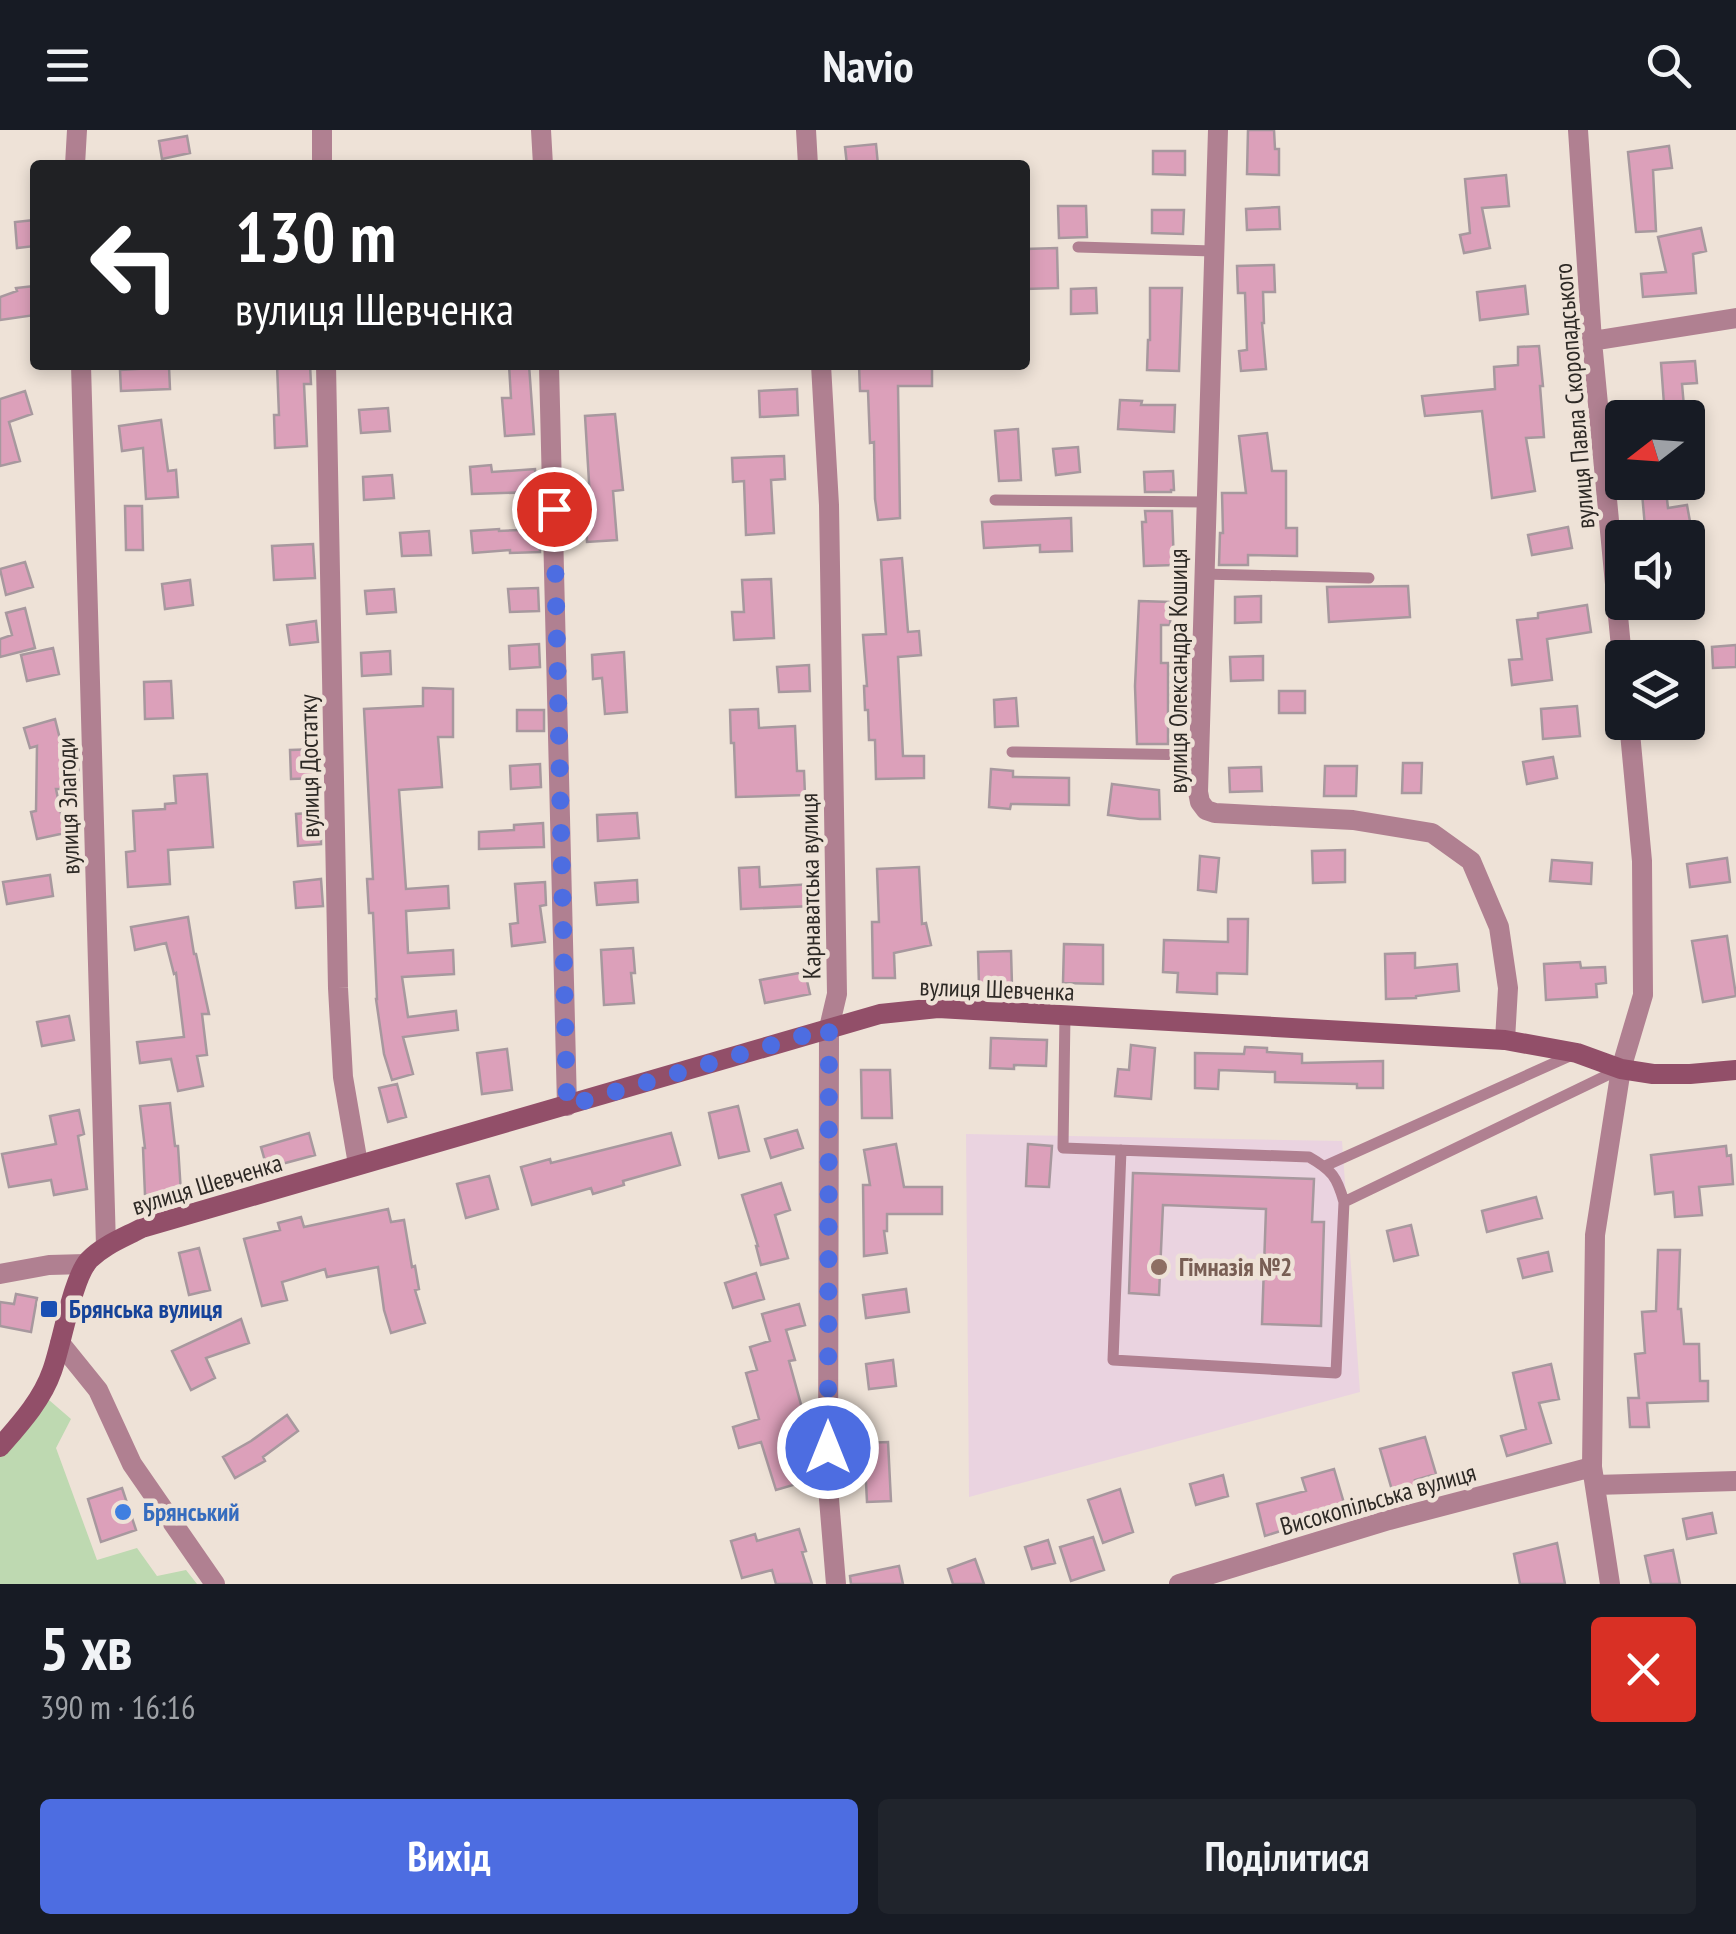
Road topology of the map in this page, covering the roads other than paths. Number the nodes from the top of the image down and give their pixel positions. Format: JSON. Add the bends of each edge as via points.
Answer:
{"nodes":[{"id":1,"x":77,"y":130,"type":"edge"},
{"id":2,"x":322,"y":130,"type":"edge"},
{"id":3,"x":542,"y":130,"type":"edge"},
{"id":4,"x":806,"y":130,"type":"edge"},
{"id":5,"x":1218,"y":130,"type":"edge"},
{"id":6,"x":1578,"y":130,"type":"edge"},
{"id":7,"x":75,"y":160,"type":"edge"},
{"id":8,"x":322,"y":160,"type":"edge"},
{"id":9,"x":542,"y":160,"type":"edge"},
{"id":10,"x":808,"y":160,"type":"edge"},
{"id":11,"x":1078,"y":247,"type":"dead end"},
{"id":12,"x":1213,"y":251,"type":"junction"},
{"id":13,"x":1736,"y":318,"type":"edge"},
{"id":14,"x":1592,"y":342,"type":"junction"},
{"id":15,"x":81,"y":370,"type":"edge"},
{"id":16,"x":326,"y":370,"type":"edge"},
{"id":17,"x":549,"y":370,"type":"edge"},
{"id":18,"x":821,"y":370,"type":"edge"},
{"id":19,"x":994,"y":500,"type":"dead end"},
{"id":20,"x":1205,"y":502,"type":"junction"},
{"id":21,"x":1203,"y":574,"type":"junction"},
{"id":22,"x":1369,"y":578,"type":"dead end"},
{"id":23,"x":1620,"y":640,"type":"edge"},
{"id":24,"x":1631,"y":740,"type":"edge"},
{"id":25,"x":1012,"y":752,"type":"dead end"},
{"id":26,"x":1198,"y":756,"type":"junction"},
{"id":27,"x":1065,"y":1015,"type":"junction"},
{"id":28,"x":829,"y":1028,"type":"junction"},
{"id":29,"x":1505,"y":1040,"type":"junction"},
{"id":30,"x":1577,"y":1053,"type":"junction"},
{"id":31,"x":1621,"y":1068,"type":"junction"},
{"id":32,"x":1736,"y":1070,"type":"edge"},
{"id":33,"x":567,"y":1106,"type":"junction"},
{"id":34,"x":1121,"y":1150,"type":"junction"},
{"id":35,"x":358,"y":1164,"type":"junction"},
{"id":36,"x":1326,"y":1166,"type":"junction"},
{"id":37,"x":1344,"y":1202,"type":"junction"},
{"id":38,"x":106,"y":1246,"type":"junction"},
{"id":39,"x":86,"y":1264,"type":"junction"},
{"id":40,"x":0,"y":1274,"type":"edge"},
{"id":41,"x":60,"y":1343,"type":"junction"},
{"id":42,"x":0,"y":1447,"type":"edge"},
{"id":43,"x":1593,"y":1476,"type":"junction"},
{"id":44,"x":1736,"y":1481,"type":"edge"},
{"id":45,"x":215,"y":1584,"type":"edge"},
{"id":46,"x":836,"y":1584,"type":"edge"},
{"id":47,"x":1179,"y":1584,"type":"edge"},
{"id":48,"x":1610,"y":1584,"type":"edge"}],
"edges":[{"from":1,"to":7,"type":"street"},
{"from":2,"to":8,"type":"street"},
{"from":3,"to":9,"type":"street"},
{"from":4,"to":10,"type":"street"},
{"from":5,"to":12,"type":"street","name":"вулиця Олександра Кошиця"},
{"from":6,"to":14,"type":"street","name":"вулиця Павла Скоропадського"},
{"from":11,"to":12,"type":"lane"},
{"from":12,"to":20,"type":"street","name":"вулиця Олександра Кошиця"},
{"from":13,"to":14,"type":"street"},
{"from":14,"to":23,"type":"street","name":"вулиця Павла Скоропадського"},
{"from":15,"to":38,"type":"street","name":"вулиця Злагоди"},
{"from":16,"to":35,"type":"street","name":"вулиця Достатку","via":[[338,988],[343,1077]]},
{"from":17,"to":33,"type":"street"},
{"from":18,"to":28,"type":"street","name":"Карнаватська вулиця","via":[[837,994]]},
{"from":19,"to":20,"type":"lane"},
{"from":20,"to":21,"type":"street","name":"вулиця Олександра Кошиця"},
{"from":21,"to":22,"type":"lane"},
{"from":21,"to":26,"type":"street","name":"вулиця Олександра Кошиця"},
{"from":24,"to":31,"type":"street","via":[[1642,860],[1643,995]]},
{"from":25,"to":26,"type":"lane"},
{"from":26,"to":29,"type":"street","name":"вулиця Олександра Кошиця","via":[[1198,792],[1206,810],[1432,833],[1472,861],[1499,926],[1508,988]]},
{"from":27,"to":28,"type":"street","name":"вулиця Шевченка","via":[[938,1008]]},
{"from":27,"to":29,"type":"street","name":"вулиця Шевченка"},
{"from":27,"to":34,"type":"lane","via":[[1064,1148]]},
{"from":28,"to":33,"type":"street","name":"вулиця Шевченка"},
{"from":28,"to":46,"type":"street","name":"Карнаватська вулиця","via":[[828,1486]]},
{"from":29,"to":30,"type":"street","name":"вулиця Шевченка"},
{"from":30,"to":31,"type":"street","name":"вулиця Шевченка"},
{"from":30,"to":36,"type":"lane"},
{"from":31,"to":32,"type":"street","name":"вулиця Шевченка","via":[[1654,1074]]},
{"from":31,"to":37,"type":"lane"},
{"from":31,"to":43,"type":"street","via":[[1595,1234]]},
{"from":33,"to":35,"type":"street","name":"вулиця Шевченка"},
{"from":34,"to":36,"type":"lane","via":[[1309,1157]]},
{"from":34,"to":37,"type":"lane","via":[[1113,1360],[1336,1373]]},
{"from":35,"to":38,"type":"street","name":"вулиця Шевченка","via":[[142,1228]]},
{"from":36,"to":37,"type":"lane"},
{"from":38,"to":39,"type":"street","name":"вулиця Шевченка"},
{"from":39,"to":40,"type":"street"},
{"from":39,"to":41,"type":"street"},
{"from":41,"to":42,"type":"street","via":[[42,1394]]},
{"from":41,"to":45,"type":"street","via":[[98,1390],[132,1464]]},
{"from":43,"to":44,"type":"street","name":"Високопільська вулиця"},
{"from":43,"to":47,"type":"street","name":"Високопільська вулиця","via":[[1389,1520]]},
{"from":43,"to":48,"type":"street"}]}
